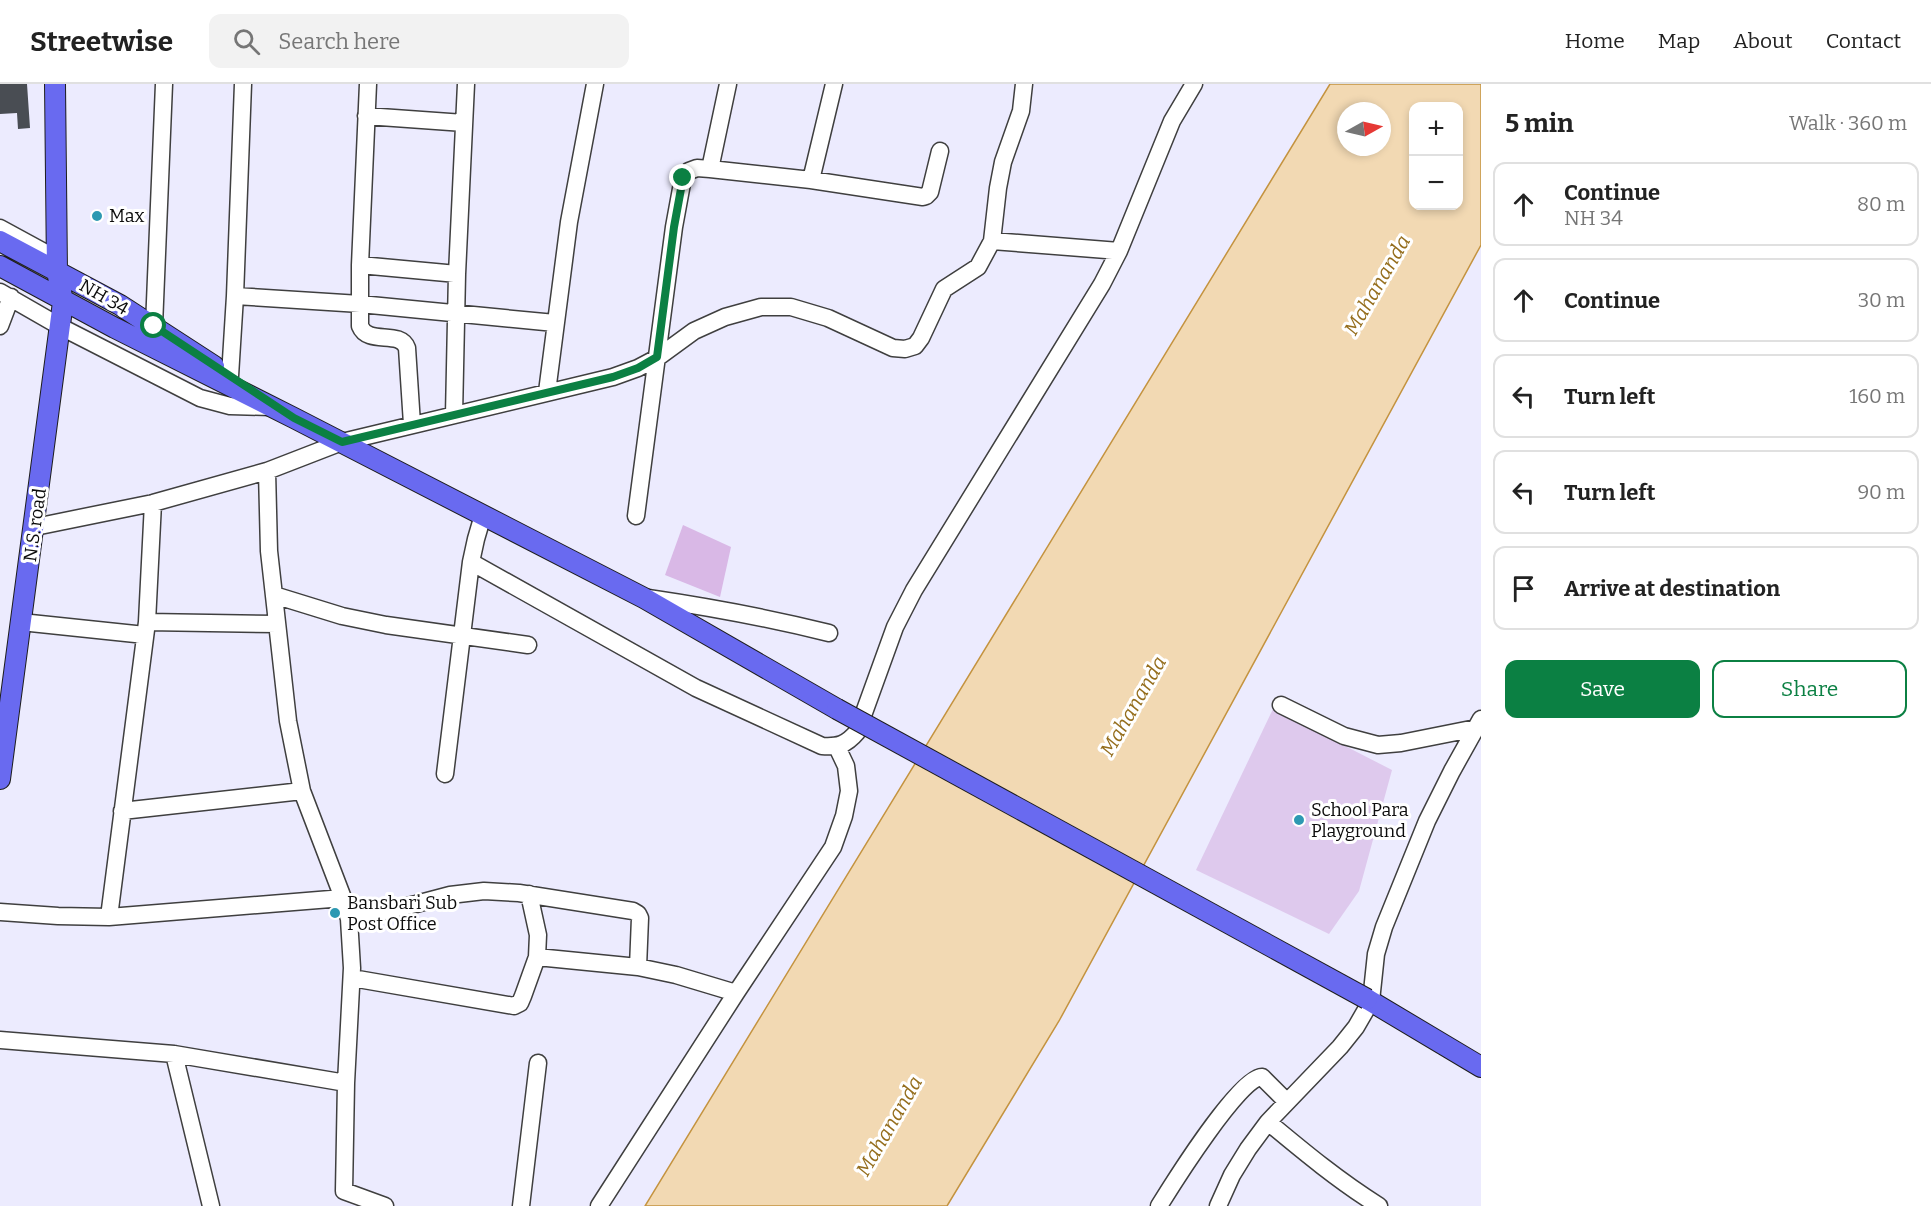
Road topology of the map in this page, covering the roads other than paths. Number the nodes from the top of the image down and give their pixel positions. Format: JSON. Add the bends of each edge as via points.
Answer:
{"nodes":[{"id":1,"x":55,"y":84,"type":"edge"},
{"id":2,"x":164,"y":84,"type":"edge"},
{"id":3,"x":243,"y":84,"type":"edge"},
{"id":4,"x":368,"y":84,"type":"edge"},
{"id":5,"x":466,"y":84,"type":"edge"},
{"id":6,"x":595,"y":84,"type":"edge"},
{"id":7,"x":728,"y":84,"type":"edge"},
{"id":8,"x":834,"y":84,"type":"edge"},
{"id":9,"x":1024,"y":84,"type":"edge"},
{"id":10,"x":1194,"y":84,"type":"edge"},
{"id":11,"x":366,"y":116,"type":"junction"},
{"id":12,"x":464,"y":123,"type":"junction"},
{"id":13,"x":940,"y":151,"type":"dead end"},
{"id":14,"x":710,"y":169,"type":"junction"},
{"id":15,"x":811,"y":180,"type":"junction"},
{"id":16,"x":0,"y":228,"type":"edge"},
{"id":17,"x":0,"y":241,"type":"edge"},
{"id":18,"x":992,"y":241,"type":"junction"},
{"id":19,"x":1119,"y":251,"type":"junction"},
{"id":20,"x":57,"y":265,"type":"junction"},
{"id":21,"x":0,"y":266,"type":"edge"},
{"id":22,"x":360,"y":266,"type":"junction"},
{"id":23,"x":457,"y":274,"type":"junction"},
{"id":24,"x":5,"y":294,"type":"edge"},
{"id":25,"x":236,"y":296,"type":"junction"},
{"id":26,"x":63,"y":302,"type":"junction"},
{"id":27,"x":360,"y":304,"type":"junction"},
{"id":28,"x":457,"y":312,"type":"junction"},
{"id":29,"x":555,"y":323,"type":"junction"},
{"id":30,"x":0,"y":326,"type":"edge"},
{"id":31,"x":154,"y":326,"type":"junction"},
{"id":32,"x":61,"y":327,"type":"junction"},
{"id":33,"x":657,"y":357,"type":"junction"},
{"id":34,"x":230,"y":376,"type":"junction"},
{"id":35,"x":547,"y":392,"type":"junction"},
{"id":36,"x":272,"y":407,"type":"junction"},
{"id":37,"x":454,"y":415,"type":"junction"},
{"id":38,"x":294,"y":418,"type":"junction"},
{"id":39,"x":412,"y":424,"type":"junction"},
{"id":40,"x":342,"y":442,"type":"junction"},
{"id":41,"x":267,"y":471,"type":"junction"},
{"id":42,"x":153,"y":503,"type":"junction"},
{"id":43,"x":483,"y":515,"type":"junction"},
{"id":44,"x":636,"y":516,"type":"dead end"},
{"id":45,"x":35,"y":527,"type":"junction"},
{"id":46,"x":471,"y":562,"type":"junction"},
{"id":47,"x":274,"y":595,"type":"junction"},
{"id":48,"x":644,"y":598,"type":"junction"},
{"id":49,"x":21,"y":622,"type":"junction"},
{"id":50,"x":277,"y":624,"type":"junction"},
{"id":51,"x":146,"y":629,"type":"junction"},
{"id":52,"x":829,"y":633,"type":"dead end"},
{"id":53,"x":463,"y":636,"type":"junction"},
{"id":54,"x":528,"y":645,"type":"dead end"},
{"id":55,"x":1281,"y":705,"type":"dead end"},
{"id":56,"x":1479,"y":725,"type":"edge"},
{"id":57,"x":3,"y":730,"type":"edge"},
{"id":58,"x":837,"y":747,"type":"junction"},
{"id":59,"x":445,"y":774,"type":"dead end"},
{"id":60,"x":0,"y":778,"type":"edge"},
{"id":61,"x":302,"y":791,"type":"junction"},
{"id":62,"x":122,"y":811,"type":"junction"},
{"id":63,"x":529,"y":894,"type":"junction"},
{"id":64,"x":343,"y":898,"type":"junction"},
{"id":65,"x":0,"y":912,"type":"edge"},
{"id":66,"x":109,"y":917,"type":"junction"},
{"id":67,"x":350,"y":919,"type":"junction"},
{"id":68,"x":537,"y":957,"type":"junction"},
{"id":69,"x":638,"y":967,"type":"junction"},
{"id":70,"x":352,"y":978,"type":"junction"},
{"id":71,"x":736,"y":993,"type":"junction"},
{"id":72,"x":1369,"y":1000,"type":"junction"},
{"id":73,"x":0,"y":1040,"type":"edge"},
{"id":74,"x":174,"y":1054,"type":"junction"},
{"id":75,"x":538,"y":1063,"type":"dead end"},
{"id":76,"x":1481,"y":1067,"type":"edge"},
{"id":77,"x":346,"y":1083,"type":"junction"},
{"id":78,"x":1287,"y":1102,"type":"junction"},
{"id":79,"x":1269,"y":1122,"type":"junction"},
{"id":80,"x":344,"y":1198,"type":"edge"},
{"id":81,"x":211,"y":1206,"type":"edge"},
{"id":82,"x":385,"y":1206,"type":"edge"},
{"id":83,"x":521,"y":1206,"type":"edge"},
{"id":84,"x":599,"y":1206,"type":"edge"},
{"id":85,"x":1159,"y":1206,"type":"edge"},
{"id":86,"x":1218,"y":1206,"type":"edge"},
{"id":87,"x":1379,"y":1206,"type":"edge"}],
"edges":[{"from":1,"to":20,"type":"main road","name":"N.S. road"},
{"from":2,"to":31,"type":"street"},
{"from":3,"to":25,"type":"street"},
{"from":4,"to":11,"type":"street"},
{"from":5,"to":12,"type":"street"},
{"from":6,"to":29,"type":"street"},
{"from":7,"to":14,"type":"street"},
{"from":8,"to":15,"type":"street"},
{"from":9,"to":18,"type":"street","via":[[1021,111],[1002,171]]},
{"from":10,"to":19,"type":"street","via":[[1172,121]]},
{"from":11,"to":12,"type":"street"},
{"from":11,"to":22,"type":"street"},
{"from":12,"to":23,"type":"street"},
{"from":13,"to":15,"type":"street","via":[[926,196]]},
{"from":14,"to":15,"type":"street"},
{"from":14,"to":33,"type":"street","via":[[697,168],[683,178]]},
{"from":16,"to":20,"type":"street"},
{"from":17,"to":20,"type":"main road","name":"NH 34"},
{"from":18,"to":19,"type":"street"},
{"from":18,"to":33,"type":"street","via":[[978,267],[944,289],[921,338],[905,350],[828,318],[791,307],[761,307],[714,321]]},
{"from":19,"to":58,"type":"street","via":[[914,590],[895,627],[857,732]]},
{"from":20,"to":26,"type":"main road","name":"N.S. road"},
{"from":20,"to":31,"type":"main road","name":"NH 34"},
{"from":21,"to":26,"type":"main road"},
{"from":22,"to":23,"type":"street"},
{"from":22,"to":27,"type":"street"},
{"from":23,"to":28,"type":"street"},
{"from":24,"to":30,"type":"street"},
{"from":24,"to":32,"type":"street"},
{"from":25,"to":27,"type":"street"},
{"from":25,"to":34,"type":"street"},
{"from":26,"to":32,"type":"main road","name":"N.S. road"},
{"from":26,"to":36,"type":"main road"},
{"from":27,"to":28,"type":"street"},
{"from":27,"to":39,"type":"street","via":[[362,332],[405,343]]},
{"from":28,"to":29,"type":"street"},
{"from":28,"to":37,"type":"street"},
{"from":29,"to":35,"type":"street"},
{"from":31,"to":34,"type":"main road","name":"NH 34"},
{"from":32,"to":36,"type":"street","via":[[200,398],[230,406]]},
{"from":32,"to":45,"type":"main road","name":"N.S. road"},
{"from":33,"to":35,"type":"street","via":[[613,377]]},
{"from":33,"to":44,"type":"street"},
{"from":34,"to":38,"type":"main road","name":"NH 34"},
{"from":35,"to":37,"type":"street"},
{"from":36,"to":38,"type":"main road"},
{"from":37,"to":39,"type":"street"},
{"from":38,"to":40,"type":"main road"},
{"from":39,"to":40,"type":"street"},
{"from":40,"to":41,"type":"street"},
{"from":40,"to":43,"type":"main road"},
{"from":41,"to":42,"type":"street"},
{"from":41,"to":47,"type":"street"},
{"from":42,"to":45,"type":"street"},
{"from":42,"to":51,"type":"street"},
{"from":43,"to":46,"type":"street"},
{"from":43,"to":48,"type":"main road"},
{"from":45,"to":49,"type":"main road","name":"N.S. road"},
{"from":46,"to":53,"type":"street"},
{"from":46,"to":58,"type":"street","via":[[696,688],[822,746]]},
{"from":47,"to":50,"type":"street"},
{"from":47,"to":53,"type":"street","via":[[386,625]]},
{"from":48,"to":52,"type":"street","via":[[737,612]]},
{"from":48,"to":72,"type":"main road","bridge":true,"via":[[837,710]]},
{"from":49,"to":51,"type":"street"},
{"from":49,"to":57,"type":"main road","name":"N.S. road"},
{"from":50,"to":51,"type":"street"},
{"from":50,"to":61,"type":"street","via":[[288,720]]},
{"from":51,"to":62,"type":"street"},
{"from":53,"to":54,"type":"street"},
{"from":53,"to":59,"type":"street"},
{"from":55,"to":56,"type":"street","via":[[1344,736],[1378,746]]},
{"from":56,"to":72,"type":"street","via":[[1427,821],[1384,927]]},
{"from":57,"to":60,"type":"main road","name":"N.S. road"},
{"from":58,"to":71,"type":"street","via":[[846,766],[849,791],[833,847]]},
{"from":61,"to":62,"type":"street"},
{"from":61,"to":64,"type":"street"},
{"from":62,"to":66,"type":"street"},
{"from":63,"to":67,"type":"street","via":[[484,891],[450,895]]},
{"from":63,"to":68,"type":"street","via":[[538,935]]},
{"from":63,"to":69,"type":"street","via":[[638,914]]},
{"from":64,"to":66,"type":"street"},
{"from":64,"to":67,"type":"street"},
{"from":65,"to":66,"type":"street"},
{"from":67,"to":70,"type":"street"},
{"from":68,"to":69,"type":"street"},
{"from":68,"to":70,"type":"street","via":[[520,1003],[514,1006]]},
{"from":69,"to":71,"type":"street"},
{"from":70,"to":77,"type":"street"},
{"from":71,"to":84,"type":"street"},
{"from":72,"to":76,"type":"main road"},
{"from":72,"to":78,"type":"street","via":[[1356,1027],[1340,1047]]},
{"from":73,"to":74,"type":"street"},
{"from":74,"to":77,"type":"street"},
{"from":74,"to":81,"type":"street"},
{"from":75,"to":83,"type":"street"},
{"from":77,"to":80,"type":"street"},
{"from":78,"to":79,"type":"street"},
{"from":78,"to":85,"type":"street","via":[[1262,1077],[1254,1078],[1203,1138]]},
{"from":79,"to":86,"type":"street","via":[[1242,1158]]},
{"from":79,"to":87,"type":"street"},
{"from":80,"to":82,"type":"street"}]}
